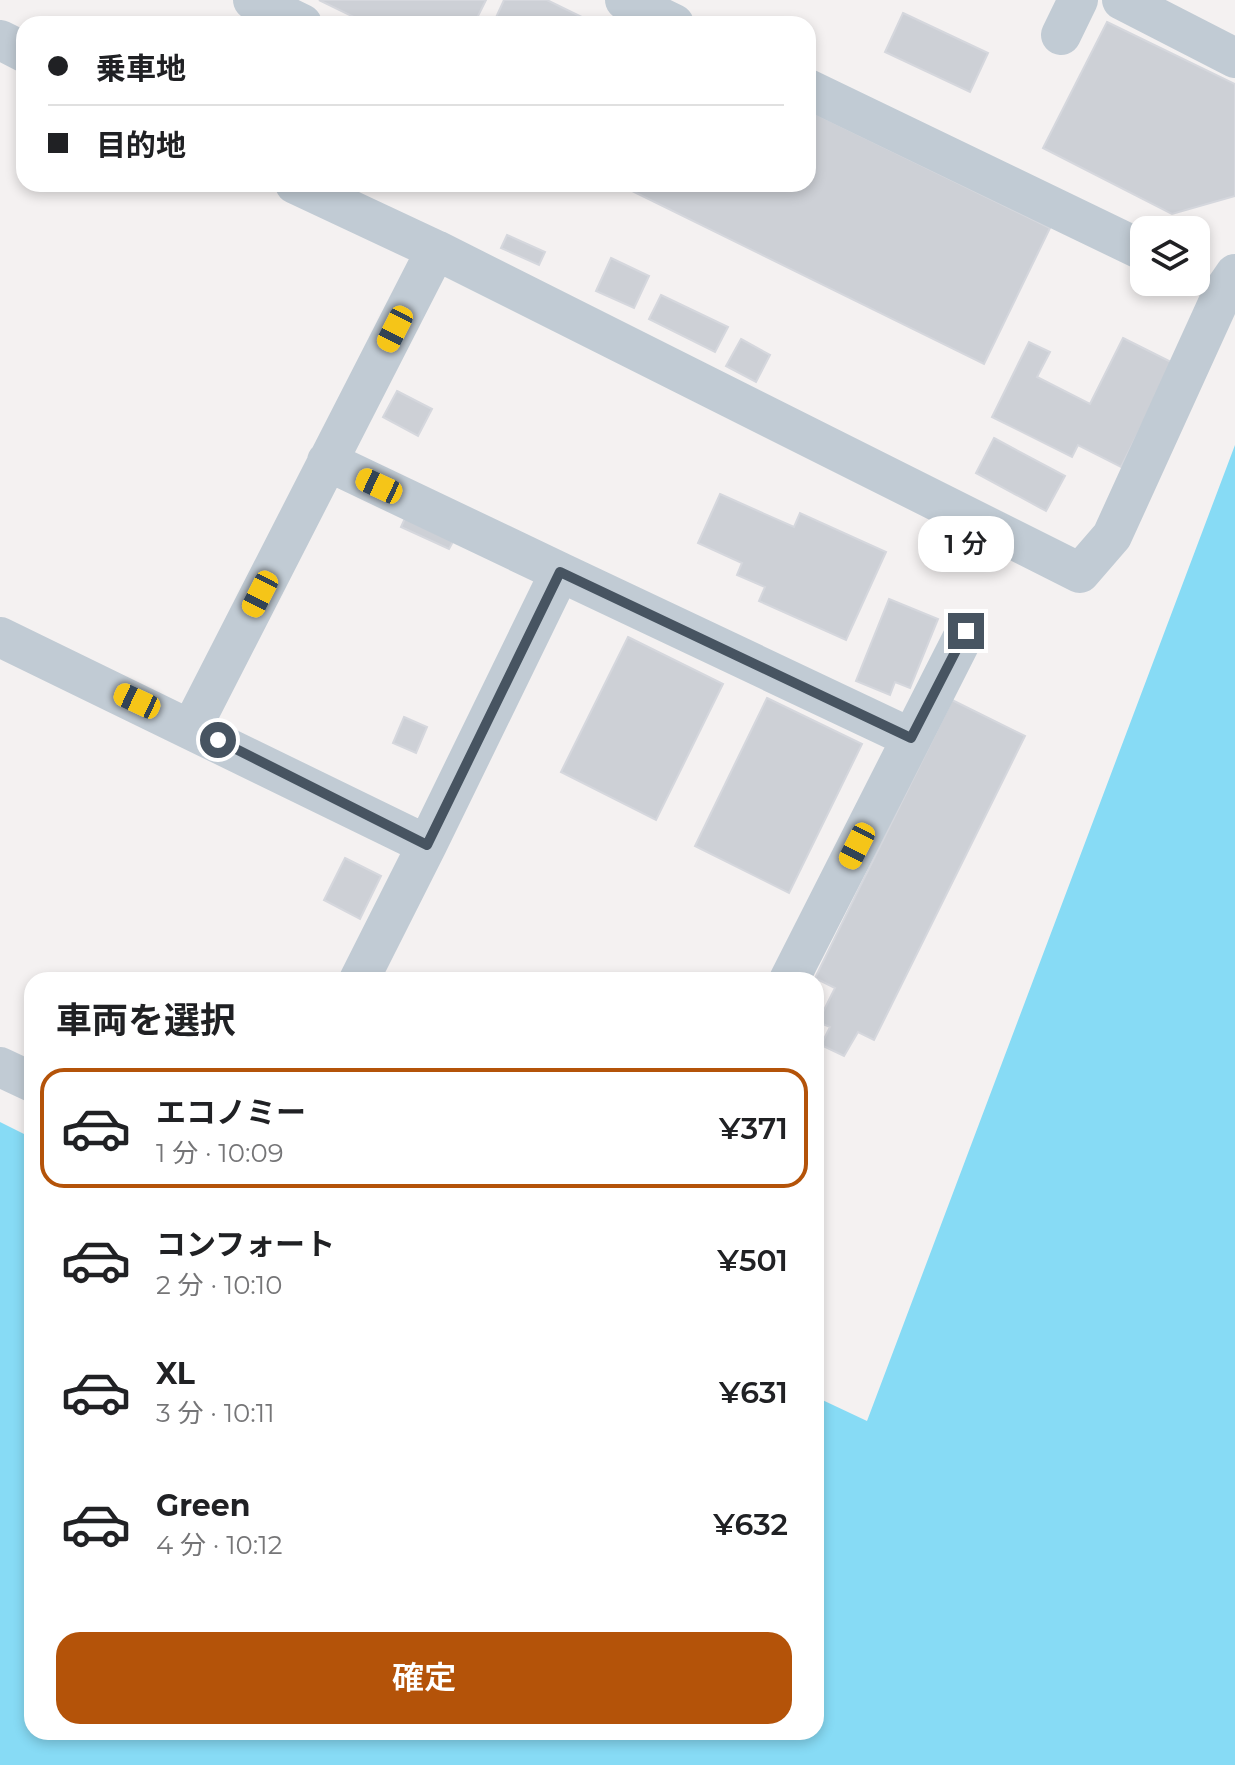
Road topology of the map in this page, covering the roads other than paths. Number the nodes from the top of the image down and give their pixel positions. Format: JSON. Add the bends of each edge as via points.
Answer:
{"nodes":[{"id":1,"x":253,"y":0,"type":"edge"},
{"id":2,"x":625,"y":0,"type":"edge"},
{"id":3,"x":1078,"y":0,"type":"edge"},
{"id":4,"x":1122,"y":0,"type":"edge"},
{"id":5,"x":286,"y":16,"type":"edge"},
{"id":6,"x":658,"y":16,"type":"edge"},
{"id":7,"x":1061,"y":35,"type":"dead end"},
{"id":8,"x":1235,"y":58,"type":"edge"},
{"id":9,"x":816,"y":93,"type":"edge"},
{"id":10,"x":331,"y":192,"type":"edge"},
{"id":11,"x":363,"y":199,"type":"edge"},
{"id":12,"x":1130,"y":244,"type":"edge"},
{"id":13,"x":436,"y":250,"type":"junction"},
{"id":14,"x":1218,"y":280,"type":"edge"},
{"id":15,"x":327,"y":461,"type":"junction"},
{"id":16,"x":560,"y":572,"type":"junction"},
{"id":17,"x":966,"y":631,"type":"dead end"},
{"id":18,"x":0,"y":637,"type":"edge"},
{"id":19,"x":192,"y":727,"type":"junction"},
{"id":20,"x":911,"y":738,"type":"junction"},
{"id":21,"x":427,"y":845,"type":"junction"},
{"id":22,"x":363,"y":972,"type":"edge"},
{"id":23,"x":793,"y":972,"type":"edge"},
{"id":24,"x":0,"y":1067,"type":"edge"},
{"id":25,"x":24,"y":1078,"type":"edge"}],
"edges":[{"from":1,"to":5,"type":"street"},
{"from":2,"to":6,"type":"street"},
{"from":3,"to":7,"type":"street"},
{"from":4,"to":8,"type":"street"},
{"from":9,"to":12,"type":"street"},
{"from":10,"to":11,"type":"street"},
{"from":11,"to":13,"type":"street"},
{"from":13,"to":14,"type":"street","via":[[1080,573],[1112,536]]},
{"from":13,"to":15,"type":"street"},
{"from":15,"to":16,"type":"street"},
{"from":15,"to":19,"type":"street"},
{"from":16,"to":20,"type":"street"},
{"from":16,"to":21,"type":"street"},
{"from":17,"to":20,"type":"street"},
{"from":18,"to":19,"type":"street"},
{"from":19,"to":21,"type":"street"},
{"from":20,"to":23,"type":"street"},
{"from":21,"to":22,"type":"street"},
{"from":24,"to":25,"type":"street"}]}
